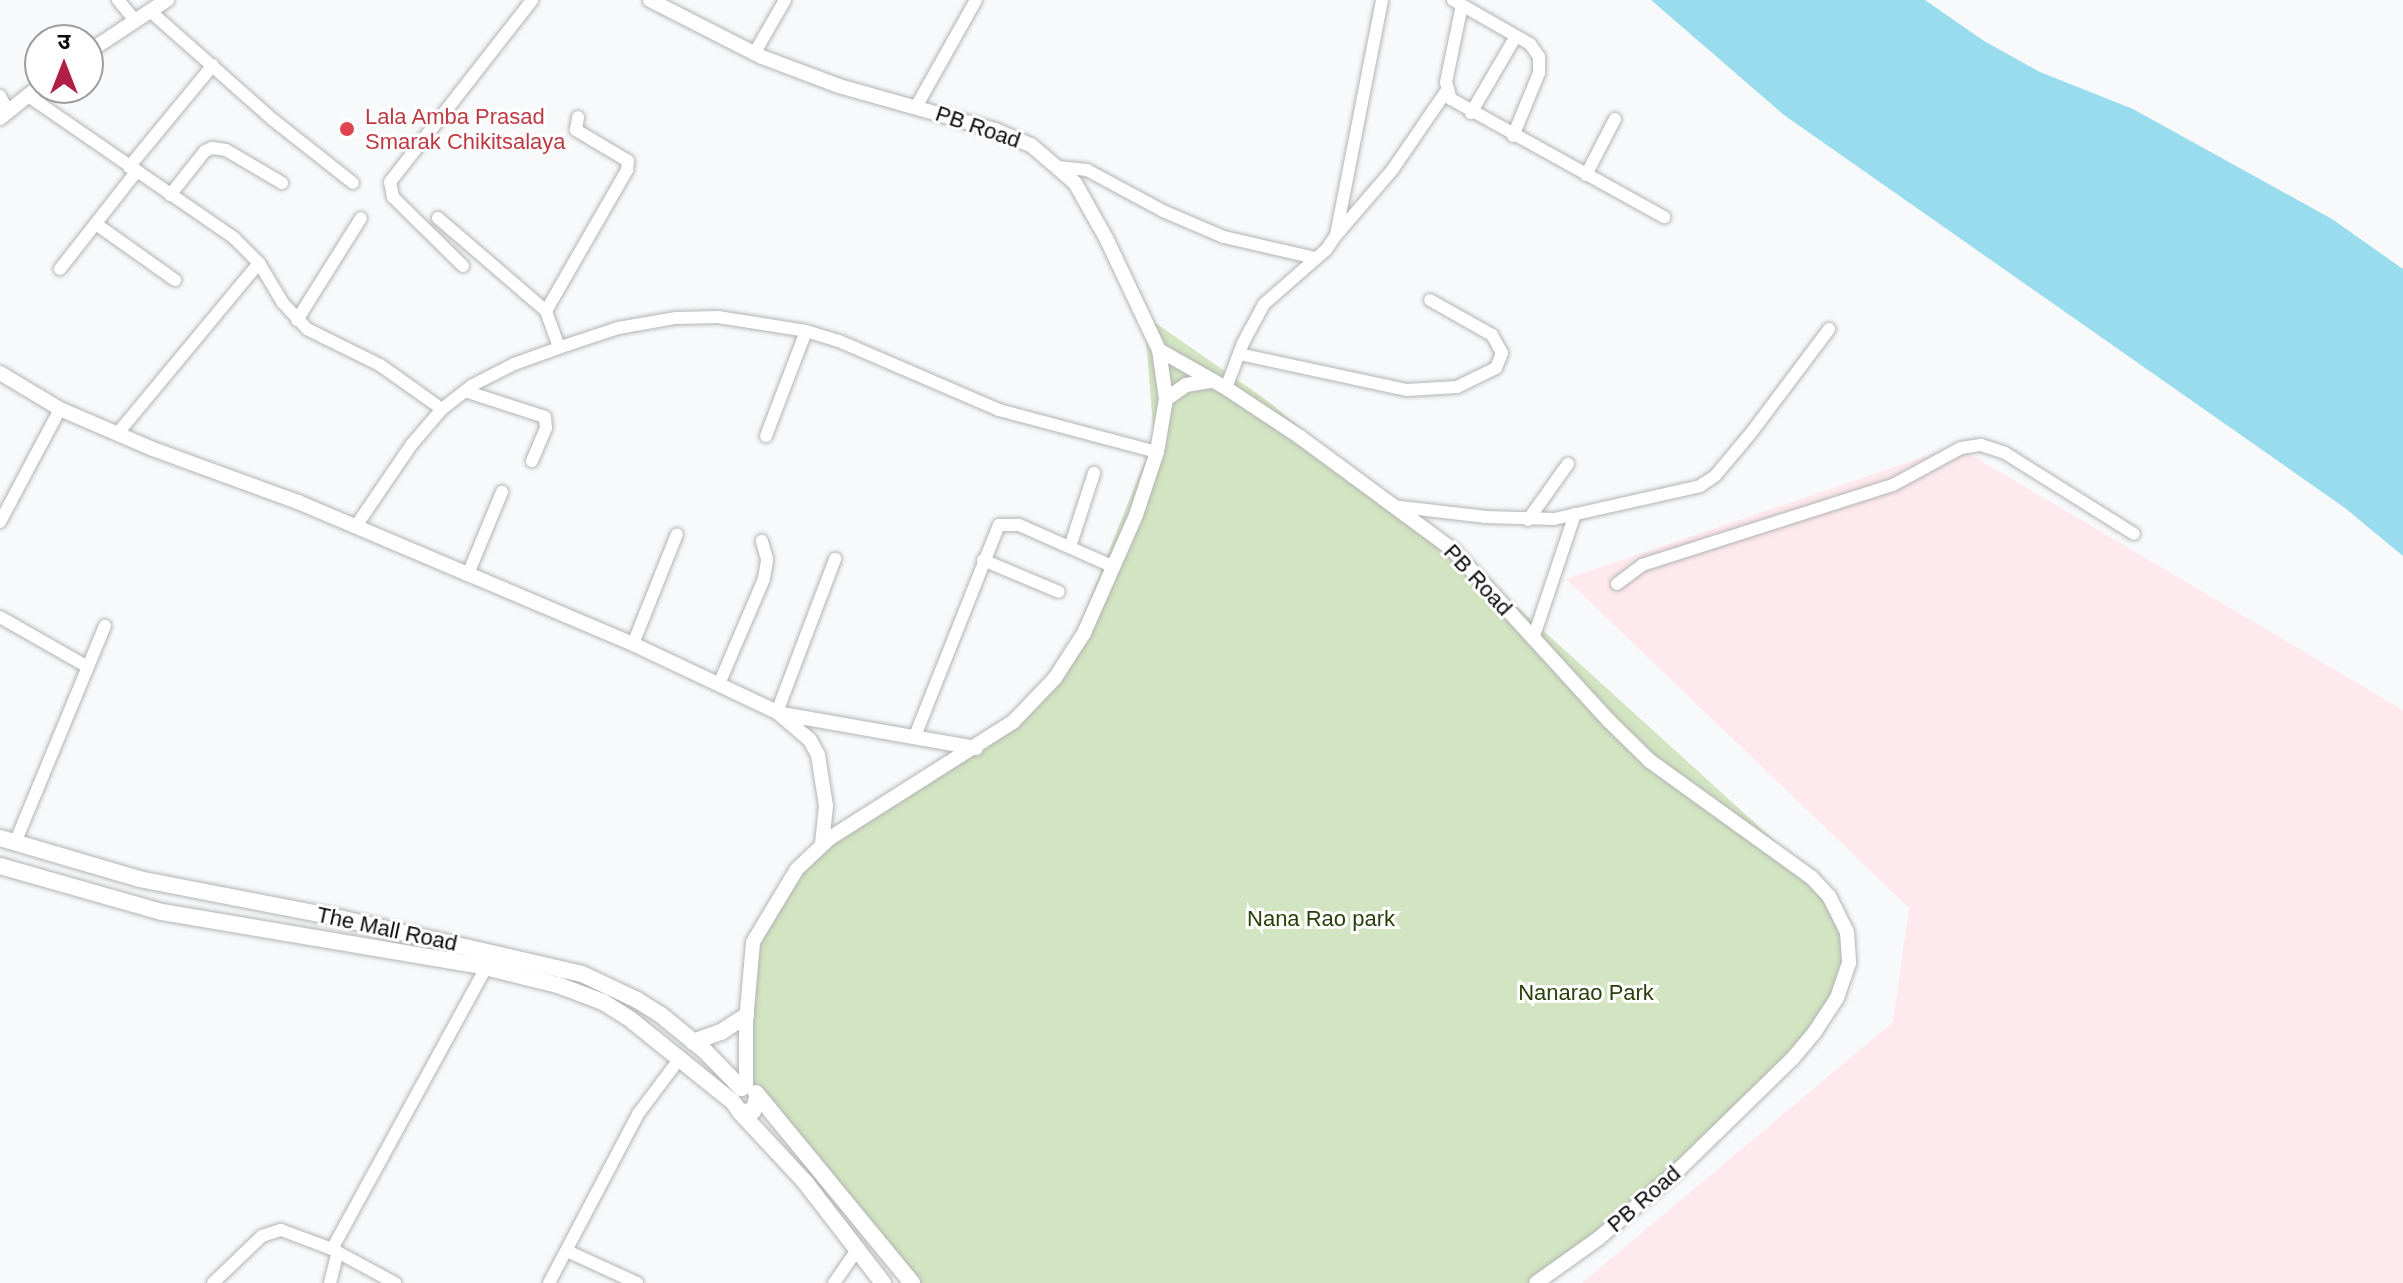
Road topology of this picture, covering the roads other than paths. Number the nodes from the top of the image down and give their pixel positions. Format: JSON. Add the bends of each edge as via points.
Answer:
{"nodes":[{"id":1,"x":118,"y":0,"type":"edge"},
{"id":2,"x":167,"y":0,"type":"edge"},
{"id":3,"x":532,"y":0,"type":"edge"},
{"id":4,"x":650,"y":0,"type":"edge"},
{"id":5,"x":785,"y":0,"type":"edge"},
{"id":6,"x":976,"y":0,"type":"edge"},
{"id":7,"x":1382,"y":0,"type":"edge"},
{"id":8,"x":1458,"y":2,"type":"edge"},
{"id":9,"x":150,"y":11,"type":"junction"},
{"id":10,"x":135,"y":20,"type":"junction"},
{"id":11,"x":1516,"y":36,"type":"junction"},
{"id":12,"x":104,"y":41,"type":"edge"},
{"id":13,"x":754,"y":54,"type":"junction"},
{"id":14,"x":213,"y":65,"type":"junction"},
{"id":15,"x":1447,"y":90,"type":"junction"},
{"id":16,"x":0,"y":96,"type":"edge"},
{"id":17,"x":24,"y":98,"type":"edge"},
{"id":18,"x":40,"y":104,"type":"edge"},
{"id":19,"x":916,"y":107,"type":"junction"},
{"id":20,"x":1471,"y":113,"type":"junction"},
{"id":21,"x":4,"y":115,"type":"edge"},
{"id":22,"x":578,"y":117,"type":"dead end"},
{"id":23,"x":1615,"y":119,"type":"dead end"},
{"id":24,"x":1513,"y":136,"type":"junction"},
{"id":25,"x":1058,"y":167,"type":"junction"},
{"id":26,"x":133,"y":169,"type":"junction"},
{"id":27,"x":1586,"y":175,"type":"junction"},
{"id":28,"x":282,"y":183,"type":"dead end"},
{"id":29,"x":353,"y":183,"type":"dead end"},
{"id":30,"x":170,"y":195,"type":"junction"},
{"id":31,"x":1664,"y":217,"type":"dead end"},
{"id":32,"x":361,"y":218,"type":"dead end"},
{"id":33,"x":438,"y":218,"type":"dead end"},
{"id":34,"x":96,"y":224,"type":"junction"},
{"id":35,"x":1336,"y":235,"type":"junction"},
{"id":36,"x":1315,"y":258,"type":"junction"},
{"id":37,"x":259,"y":263,"type":"junction"},
{"id":38,"x":463,"y":266,"type":"dead end"},
{"id":39,"x":60,"y":269,"type":"dead end"},
{"id":40,"x":175,"y":280,"type":"dead end"},
{"id":41,"x":1430,"y":300,"type":"dead end"},
{"id":42,"x":546,"y":311,"type":"junction"},
{"id":43,"x":297,"y":320,"type":"junction"},
{"id":44,"x":1829,"y":329,"type":"dead end"},
{"id":45,"x":806,"y":331,"type":"junction"},
{"id":46,"x":559,"y":347,"type":"junction"},
{"id":47,"x":1159,"y":350,"type":"junction"},
{"id":48,"x":1239,"y":354,"type":"junction"},
{"id":49,"x":0,"y":373,"type":"edge"},
{"id":50,"x":1219,"y":384,"type":"junction"},
{"id":51,"x":465,"y":391,"type":"junction"},
{"id":52,"x":1166,"y":399,"type":"junction"},
{"id":53,"x":60,"y":409,"type":"junction"},
{"id":54,"x":442,"y":409,"type":"junction"},
{"id":55,"x":117,"y":434,"type":"junction"},
{"id":56,"x":766,"y":436,"type":"dead end"},
{"id":57,"x":1157,"y":452,"type":"junction"},
{"id":58,"x":532,"y":461,"type":"dead end"},
{"id":59,"x":1568,"y":464,"type":"dead end"},
{"id":60,"x":1094,"y":473,"type":"dead end"},
{"id":61,"x":502,"y":492,"type":"dead end"},
{"id":62,"x":1390,"y":506,"type":"junction"},
{"id":63,"x":1575,"y":514,"type":"junction"},
{"id":64,"x":1528,"y":520,"type":"junction"},
{"id":65,"x":0,"y":522,"type":"edge"},
{"id":66,"x":356,"y":526,"type":"junction"},
{"id":67,"x":677,"y":534,"type":"dead end"},
{"id":68,"x":2134,"y":534,"type":"dead end"},
{"id":69,"x":762,"y":541,"type":"dead end"},
{"id":70,"x":1070,"y":547,"type":"junction"},
{"id":71,"x":835,"y":559,"type":"dead end"},
{"id":72,"x":983,"y":560,"type":"junction"},
{"id":73,"x":1114,"y":567,"type":"junction"},
{"id":74,"x":468,"y":574,"type":"junction"},
{"id":75,"x":1617,"y":584,"type":"dead end"},
{"id":76,"x":1059,"y":592,"type":"dead end"},
{"id":77,"x":0,"y":617,"type":"edge"},
{"id":78,"x":105,"y":626,"type":"dead end"},
{"id":79,"x":1533,"y":639,"type":"junction"},
{"id":80,"x":633,"y":644,"type":"junction"},
{"id":81,"x":86,"y":666,"type":"junction"},
{"id":82,"x":719,"y":684,"type":"junction"},
{"id":83,"x":778,"y":713,"type":"junction"},
{"id":84,"x":915,"y":736,"type":"junction"},
{"id":85,"x":976,"y":748,"type":"junction"},
{"id":86,"x":8,"y":840,"type":"edge"},
{"id":87,"x":822,"y":843,"type":"junction"},
{"id":88,"x":0,"y":866,"type":"edge"},
{"id":89,"x":139,"y":879,"type":"junction"},
{"id":90,"x":132,"y":904,"type":"junction"},
{"id":91,"x":490,"y":959,"type":"junction"},
{"id":92,"x":746,"y":1016,"type":"junction"},
{"id":93,"x":693,"y":1042,"type":"junction"},
{"id":94,"x":680,"y":1058,"type":"junction"},
{"id":95,"x":744,"y":1097,"type":"junction"},
{"id":96,"x":335,"y":1250,"type":"junction"},
{"id":97,"x":857,"y":1250,"type":"junction"},
{"id":98,"x":567,"y":1251,"type":"junction"},
{"id":99,"x":213,"y":1283,"type":"edge"},
{"id":100,"x":330,"y":1283,"type":"edge"},
{"id":101,"x":395,"y":1283,"type":"edge"},
{"id":102,"x":549,"y":1283,"type":"edge"},
{"id":103,"x":637,"y":1283,"type":"edge"},
{"id":104,"x":834,"y":1283,"type":"edge"},
{"id":105,"x":883,"y":1283,"type":"edge"},
{"id":106,"x":912,"y":1283,"type":"edge"},
{"id":107,"x":1536,"y":1283,"type":"edge"}],
"edges":[{"from":1,"to":10,"type":"street"},
{"from":2,"to":9,"type":"street"},
{"from":3,"to":38,"type":"street","via":[[390,182],[393,197]]},
{"from":4,"to":13,"type":"street","name":"PB Road"},
{"from":5,"to":13,"type":"street"},
{"from":6,"to":19,"type":"street"},
{"from":7,"to":35,"type":"street"},
{"from":8,"to":11,"type":"street"},
{"from":8,"to":15,"type":"street"},
{"from":9,"to":10,"type":"street"},
{"from":9,"to":14,"type":"street"},
{"from":10,"to":12,"type":"street"},
{"from":11,"to":20,"type":"street"},
{"from":11,"to":24,"type":"street","via":[[1536,50],[1540,65]]},
{"from":13,"to":19,"type":"street","name":"PB Road"},
{"from":14,"to":26,"type":"street"},
{"from":14,"to":29,"type":"street"},
{"from":15,"to":20,"type":"street"},
{"from":15,"to":35,"type":"street","via":[[1393,169]]},
{"from":16,"to":21,"type":"street"},
{"from":17,"to":21,"type":"street"},
{"from":18,"to":26,"type":"street"},
{"from":19,"to":25,"type":"street","name":"PB Road","via":[[1031,145]]},
{"from":20,"to":24,"type":"street"},
{"from":22,"to":42,"type":"street","via":[[576,130],[621,155],[628,161],[627,170]]},
{"from":23,"to":27,"type":"street"},
{"from":24,"to":27,"type":"street"},
{"from":25,"to":36,"type":"street","via":[[1087,170],[1224,237]]},
{"from":25,"to":47,"type":"street","name":"PB Road","via":[[1075,183],[1106,238]]},
{"from":26,"to":30,"type":"street"},
{"from":26,"to":34,"type":"street"},
{"from":27,"to":31,"type":"street"},
{"from":28,"to":30,"type":"street","via":[[226,150],[212,148]]},
{"from":30,"to":37,"type":"street","via":[[234,238]]},
{"from":32,"to":43,"type":"street"},
{"from":33,"to":42,"type":"street"},
{"from":34,"to":39,"type":"street"},
{"from":34,"to":40,"type":"street"},
{"from":35,"to":36,"type":"street"},
{"from":36,"to":48,"type":"street","via":[[1264,304]]},
{"from":37,"to":43,"type":"street"},
{"from":37,"to":55,"type":"street"},
{"from":41,"to":48,"type":"street","via":[[1492,335],[1502,353],[1496,368],[1457,387],[1407,390]]},
{"from":42,"to":46,"type":"street"},
{"from":43,"to":54,"type":"street","via":[[380,365]]},
{"from":44,"to":63,"type":"street","via":[[1715,476],[1691,489]]},
{"from":45,"to":46,"type":"street","via":[[718,317],[676,318],[618,328]]},
{"from":45,"to":56,"type":"street"},
{"from":45,"to":57,"type":"street","via":[[999,410]]},
{"from":46,"to":51,"type":"street"},
{"from":47,"to":50,"type":"street","name":"PB Road"},
{"from":47,"to":52,"type":"street"},
{"from":48,"to":50,"type":"street"},
{"from":49,"to":53,"type":"street"},
{"from":50,"to":52,"type":"street","via":[[1186,385]]},
{"from":50,"to":62,"type":"street","name":"PB Road"},
{"from":51,"to":54,"type":"street"},
{"from":51,"to":58,"type":"street","via":[[545,417],[546,428]]},
{"from":52,"to":57,"type":"street"},
{"from":53,"to":55,"type":"street"},
{"from":53,"to":65,"type":"street"},
{"from":54,"to":66,"type":"street"},
{"from":55,"to":66,"type":"street"},
{"from":57,"to":73,"type":"street"},
{"from":59,"to":64,"type":"street"},
{"from":60,"to":70,"type":"street"},
{"from":61,"to":74,"type":"street"},
{"from":62,"to":64,"type":"street"},
{"from":62,"to":79,"type":"street","name":"PB Road","via":[[1452,549]]},
{"from":63,"to":64,"type":"street"},
{"from":63,"to":79,"type":"street"},
{"from":66,"to":74,"type":"street"},
{"from":67,"to":80,"type":"street"},
{"from":68,"to":75,"type":"street","via":[[2005,453],[1981,445],[1961,448],[1893,485],[1642,565]]},
{"from":69,"to":82,"type":"street","via":[[767,559],[764,579]]},
{"from":70,"to":72,"type":"street","via":[[1004,523],[993,533]]},
{"from":70,"to":73,"type":"street"},
{"from":71,"to":83,"type":"street"},
{"from":72,"to":76,"type":"street"},
{"from":72,"to":84,"type":"street"},
{"from":73,"to":85,"type":"street","via":[[1060,672],[1025,712]]},
{"from":74,"to":80,"type":"street"},
{"from":77,"to":81,"type":"street"},
{"from":78,"to":81,"type":"street"},
{"from":79,"to":107,"type":"street","name":"PB Road","via":[[1650,761],[1812,878],[1841,915],[1849,949],[1846,981],[1792,1059],[1674,1174]]},
{"from":80,"to":82,"type":"street"},
{"from":81,"to":86,"type":"street"},
{"from":82,"to":83,"type":"street"},
{"from":83,"to":84,"type":"street"},
{"from":83,"to":87,"type":"street","via":[[810,740],[818,755],[826,806]]},
{"from":84,"to":85,"type":"street"},
{"from":85,"to":87,"type":"street"},
{"from":86,"to":89,"type":"main road","name":"The Mall Road"},
{"from":87,"to":92,"type":"street","via":[[797,869],[756,934]]},
{"from":88,"to":90,"type":"main road","name":"The Mall Road"},
{"from":89,"to":90,"type":"street"},
{"from":89,"to":91,"type":"main road","name":"The Mall Road"},
{"from":90,"to":91,"type":"main road","name":"The Mall Road","via":[[288,936]]},
{"from":91,"to":93,"type":"main road","name":"The Mall Road","via":[[582,974],[607,984],[661,1015]]},
{"from":91,"to":94,"type":"main road","name":"The Mall Road","via":[[603,1002]]},
{"from":91,"to":96,"type":"street"},
{"from":92,"to":93,"type":"main road"},
{"from":92,"to":95,"type":"street"},
{"from":93,"to":95,"type":"main road","name":"The Mall Road"},
{"from":94,"to":95,"type":"main road","name":"The Mall Road"},
{"from":94,"to":98,"type":"street","via":[[638,1114]]},
{"from":95,"to":97,"type":"main road","name":"The Mall Road"},
{"from":95,"to":106,"type":"main road","name":"The Mall Road"},
{"from":96,"to":99,"type":"street","via":[[289,1231],[271,1232]]},
{"from":96,"to":100,"type":"street"},
{"from":96,"to":101,"type":"street"},
{"from":97,"to":104,"type":"street"},
{"from":97,"to":105,"type":"main road","name":"The Mall Road"},
{"from":98,"to":102,"type":"street"},
{"from":98,"to":103,"type":"street"}]}
